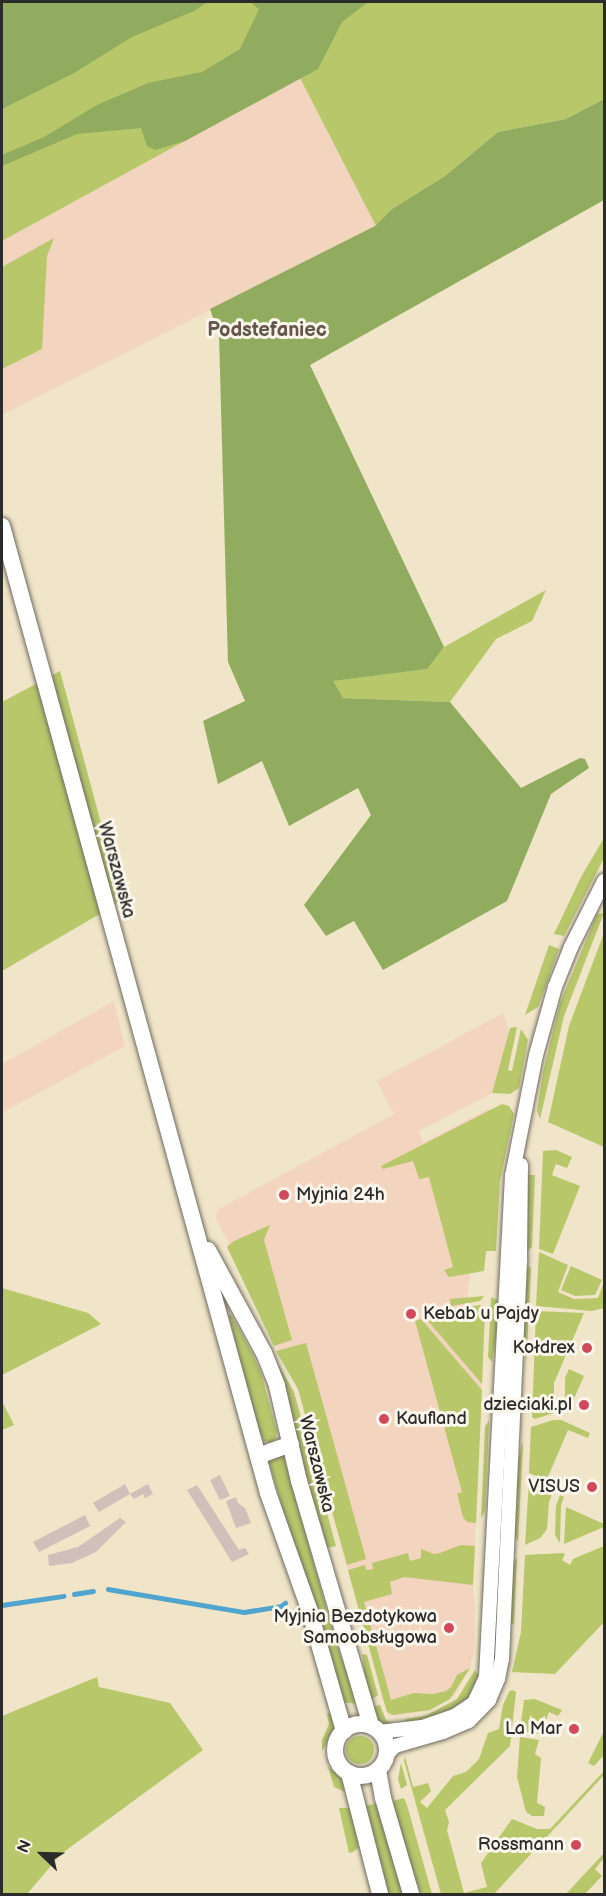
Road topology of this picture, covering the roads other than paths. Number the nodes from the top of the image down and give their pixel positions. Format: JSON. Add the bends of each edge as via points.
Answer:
{"nodes":[{"id":1,"x":2,"y":526,"type":"edge"},
{"id":2,"x":604,"y":881,"type":"edge"},
{"id":3,"x":521,"y":1132,"type":"junction"},
{"id":4,"x":194,"y":1224,"type":"junction"},
{"id":5,"x":291,"y":1444,"type":"junction"},
{"id":6,"x":258,"y":1456,"type":"junction"},
{"id":7,"x":375,"y":1729,"type":"junction"},
{"id":8,"x":344,"y":1731,"type":"junction"},
{"id":9,"x":382,"y":1762,"type":"junction"},
{"id":10,"x":349,"y":1773,"type":"junction"},
{"id":11,"x":380,"y":1894,"type":"edge"},
{"id":12,"x":411,"y":1894,"type":"edge"}],
"edges":[{"from":1,"to":4,"type":"main road","name":"Warszawska"},
{"from":2,"to":3,"type":"street","via":[[555,987]]},
{"from":3,"to":7,"type":"street","via":[[510,1188],[486,1677],[474,1703],[456,1715],[422,1726]]},
{"from":3,"to":9,"type":"street","via":[[520,1258],[501,1666],[493,1693],[474,1716],[458,1727],[395,1746]]},
{"from":4,"to":5,"type":"main road","name":"Warszawska","via":[[264,1353],[277,1386]]},
{"from":4,"to":6,"type":"main road","name":"Warszawska"},
{"from":5,"to":6,"type":"main road"},
{"from":5,"to":7,"type":"main road","name":"Warszawska","via":[[332,1600]]},
{"from":6,"to":8,"type":"main road","name":"Warszawska","via":[[309,1609]]},
{"from":7,"to":8,"type":"main road","via":[[354,1725]]},
{"from":7,"to":9,"type":"main road","via":[[386,1745]]},
{"from":8,"to":10,"type":"main road","via":[[335,1752],[340,1766]]},
{"from":9,"to":10,"type":"main road","via":[[364,1776]]},
{"from":9,"to":12,"type":"main road","via":[[383,1798]]},
{"from":10,"to":11,"type":"main road"}]}
